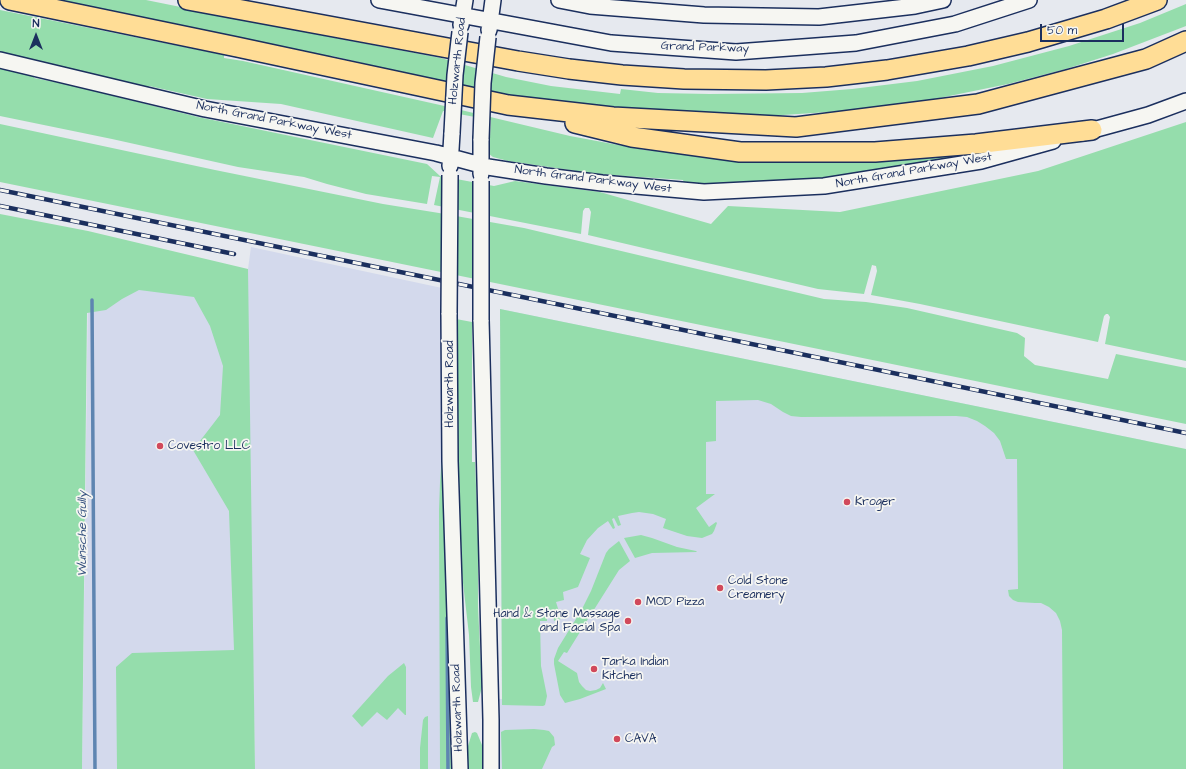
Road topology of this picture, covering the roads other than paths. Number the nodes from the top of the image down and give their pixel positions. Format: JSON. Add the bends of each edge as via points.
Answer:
{"nodes":[{"id":1,"x":10,"y":0,"type":"edge"},
{"id":2,"x":188,"y":0,"type":"edge"},
{"id":3,"x":379,"y":0,"type":"edge"},
{"id":4,"x":465,"y":0,"type":"edge"},
{"id":5,"x":493,"y":0,"type":"edge"},
{"id":6,"x":559,"y":0,"type":"edge"},
{"id":7,"x":943,"y":0,"type":"edge"},
{"id":8,"x":1029,"y":0,"type":"edge"},
{"id":9,"x":1157,"y":0,"type":"edge"},
{"id":10,"x":462,"y":16,"type":"junction"},
{"id":11,"x":491,"y":20,"type":"junction"},
{"id":12,"x":1186,"y":41,"type":"edge"},
{"id":13,"x":0,"y":60,"type":"edge"},
{"id":14,"x":1186,"y":101,"type":"edge"},
{"id":15,"x":508,"y":105,"type":"junction"},
{"id":16,"x":1092,"y":130,"type":"junction"},
{"id":17,"x":450,"y":156,"type":"junction"},
{"id":18,"x":481,"y":165,"type":"junction"},
{"id":19,"x":460,"y":769,"type":"edge"},
{"id":20,"x":491,"y":769,"type":"edge"}],
"edges":[{"from":1,"to":15,"type":"highway"},
{"from":2,"to":9,"type":"highway","via":[[569,69],[684,79],[766,80],[887,70],[968,56],[1028,42],[1106,19]]},
{"from":3,"to":10,"type":"main road","name":"Grand Parkway"},
{"from":4,"to":10,"type":"main road","name":"Holzwarth Road"},
{"from":5,"to":11,"type":"main road"},
{"from":6,"to":7,"type":"main road","via":[[590,6],[704,15],[819,17],[915,6]]},
{"from":8,"to":11,"type":"main road","name":"Grand Parkway","via":[[955,24],[856,43],[736,52],[611,43]]},
{"from":10,"to":11,"type":"main road","name":"Grand Parkway"},
{"from":10,"to":17,"type":"main road","name":"Holzwarth Road","bridge":true},
{"from":11,"to":18,"type":"main road","bridge":true,"via":[[483,83]]},
{"from":12,"to":15,"type":"highway","via":[[1146,59],[978,104],[796,127],[613,117]]},
{"from":13,"to":17,"type":"main road","name":"North Grand Parkway West","via":[[205,109]]},
{"from":14,"to":16,"type":"main road","name":"North Grand Parkway West","via":[[1148,115]]},
{"from":15,"to":16,"type":"highway","via":[[632,137],[740,152],[875,152],[976,144]]},
{"from":16,"to":18,"type":"main road","name":"North Grand Parkway West","via":[[981,161],[824,186],[704,192],[567,179]]},
{"from":17,"to":18,"type":"main road","name":"North Grand Parkway West"},
{"from":17,"to":19,"type":"main road","name":"Holzwarth Road","bridge":true,"via":[[450,461]]},
{"from":18,"to":20,"type":"main road","bridge":true,"via":[[481,320]]}]}
